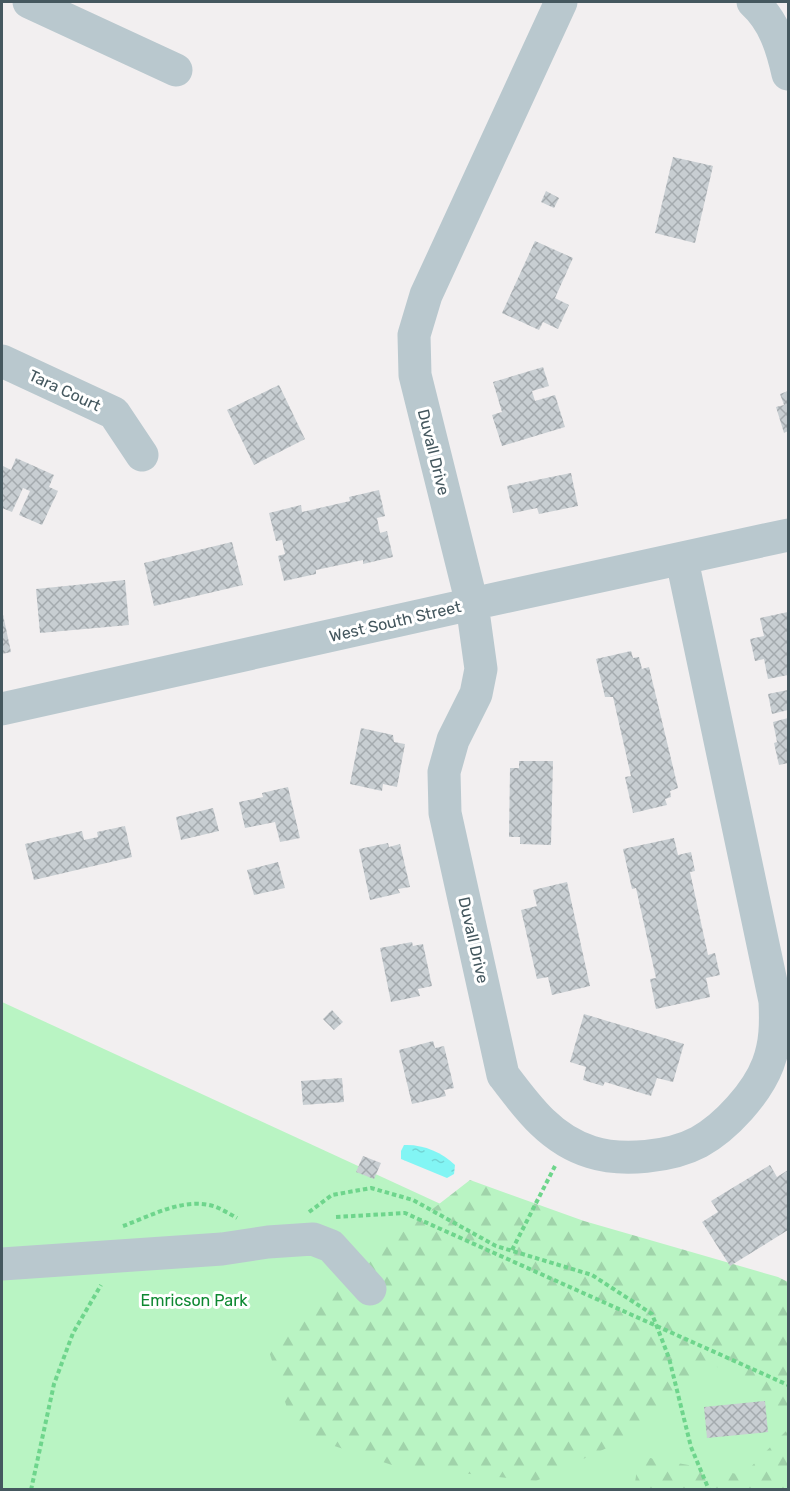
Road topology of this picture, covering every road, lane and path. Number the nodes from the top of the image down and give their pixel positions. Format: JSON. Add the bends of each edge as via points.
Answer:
{"nodes":[{"id":1,"x":29,"y":2,"type":"edge"},
{"id":2,"x":561,"y":2,"type":"edge"},
{"id":3,"x":753,"y":2,"type":"edge"},
{"id":4,"x":176,"y":70,"type":"dead end"},
{"id":5,"x":789,"y":74,"type":"edge"},
{"id":6,"x":2,"y":361,"type":"edge"},
{"id":7,"x":142,"y":455,"type":"dead end"},
{"id":8,"x":789,"y":535,"type":"edge"},
{"id":9,"x":682,"y":560,"type":"junction"},
{"id":10,"x":472,"y":604,"type":"junction"},
{"id":11,"x":2,"y":709,"type":"edge"},
{"id":12,"x":555,"y":1166,"type":"dead end"},
{"id":13,"x":308,"y":1213,"type":"dead end"},
{"id":14,"x":512,"y":1251,"type":"junction"},
{"id":15,"x":2,"y":1264,"type":"edge"},
{"id":16,"x":370,"y":1289,"type":"dead end"},
{"id":17,"x":709,"y":1490,"type":"edge"}],
"edges":[{"from":1,"to":4,"type":"street"},
{"from":2,"to":10,"type":"street","name":"Duvall Drive","via":[[426,295],[414,335],[415,375]]},
{"from":3,"to":5,"type":"street","via":[[765,13],[782,47]]},
{"from":6,"to":7,"type":"street","name":"Tara Court","via":[[114,412]]},
{"from":8,"to":9,"type":"street","name":"West South Street"},
{"from":9,"to":10,"type":"street","name":"West South Street"},
{"from":9,"to":10,"type":"street","name":"Duvall Drive","via":[[775,1001],[776,1031],[768,1064],[753,1092],[699,1142],[665,1153],[626,1158],[591,1152],[559,1137],[529,1110],[504,1075],[445,813],[444,772],[453,740],[476,694],[481,669]]},
{"from":10,"to":11,"type":"street","name":"West South Street"},
{"from":12,"to":14,"type":"path"},
{"from":13,"to":14,"type":"path","via":[[332,1195],[371,1188],[413,1200]]},
{"from":14,"to":17,"type":"path","via":[[592,1275],[652,1314],[669,1358],[691,1447]]},
{"from":15,"to":16,"type":"street","via":[[313,1239],[331,1246]]}]}
